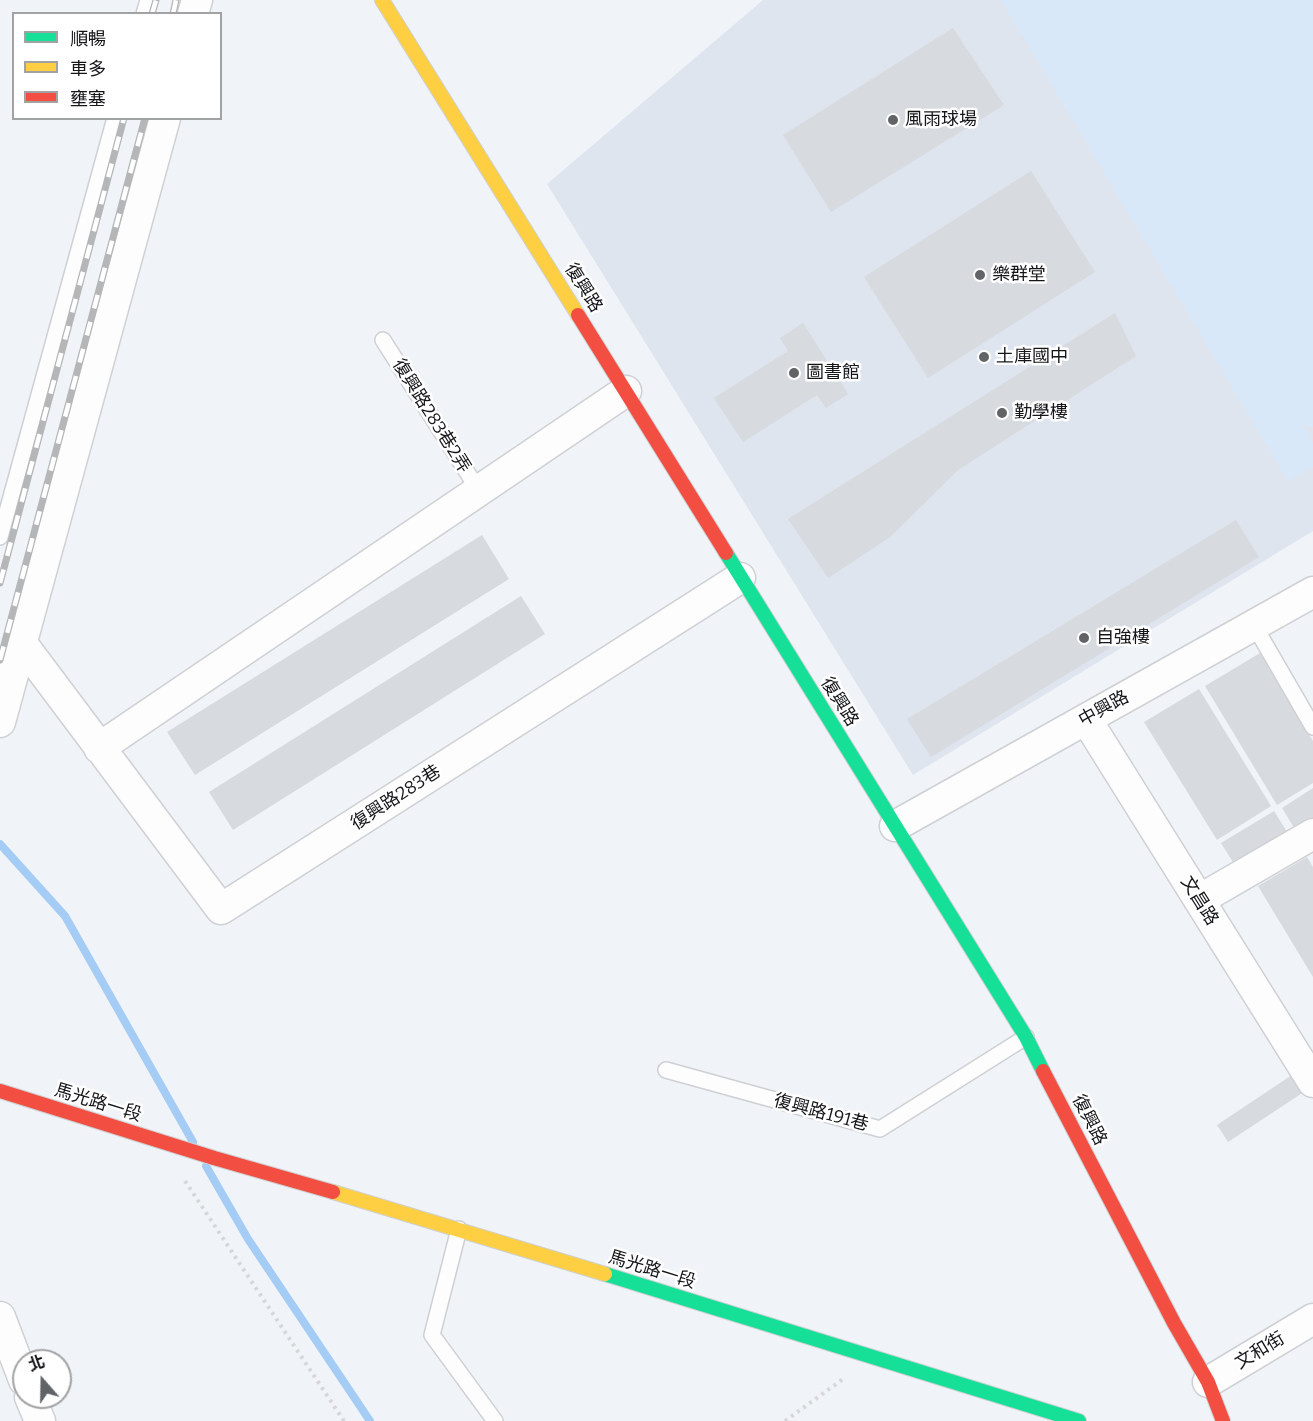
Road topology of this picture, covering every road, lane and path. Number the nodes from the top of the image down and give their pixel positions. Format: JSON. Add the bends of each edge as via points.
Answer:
{"nodes":[{"id":1,"x":382,"y":0,"type":"edge"},
{"id":2,"x":387,"y":0,"type":"edge"},
{"id":3,"x":394,"y":18,"type":"junction"},
{"id":4,"x":115,"y":120,"type":"edge"},
{"id":5,"x":164,"y":120,"type":"edge"},
{"id":6,"x":383,"y":340,"type":"dead end"},
{"id":7,"x":626,"y":391,"type":"junction"},
{"id":8,"x":479,"y":491,"type":"junction"},
{"id":9,"x":0,"y":537,"type":"edge"},
{"id":10,"x":740,"y":578,"type":"junction"},
{"id":11,"x":1313,"y":592,"type":"edge"},
{"id":12,"x":1254,"y":625,"type":"junction"},
{"id":13,"x":23,"y":645,"type":"junction"},
{"id":14,"x":1086,"y":719,"type":"junction"},
{"id":15,"x":0,"y":722,"type":"edge"},
{"id":16,"x":1313,"y":727,"type":"edge"},
{"id":17,"x":99,"y":748,"type":"junction"},
{"id":18,"x":895,"y":826,"type":"junction"},
{"id":19,"x":1313,"y":834,"type":"edge"},
{"id":20,"x":1199,"y":900,"type":"junction"},
{"id":21,"x":1026,"y":1037,"type":"junction"},
{"id":22,"x":666,"y":1070,"type":"dead end"},
{"id":23,"x":1313,"y":1082,"type":"edge"},
{"id":24,"x":0,"y":1091,"type":"edge"},
{"id":25,"x":159,"y":1141,"type":"junction"},
{"id":26,"x":459,"y":1229,"type":"junction"},
{"id":27,"x":0,"y":1317,"type":"edge"},
{"id":28,"x":1313,"y":1319,"type":"edge"},
{"id":29,"x":12,"y":1349,"type":"edge"},
{"id":30,"x":873,"y":1358,"type":"junction"},
{"id":31,"x":1208,"y":1382,"type":"junction"},
{"id":32,"x":344,"y":1421,"type":"edge"},
{"id":33,"x":495,"y":1421,"type":"edge"},
{"id":34,"x":785,"y":1421,"type":"edge"},
{"id":35,"x":1079,"y":1421,"type":"edge"},
{"id":36,"x":1223,"y":1421,"type":"edge"}],
"edges":[{"from":1,"to":3,"type":"street"},
{"from":2,"to":3,"type":"street"},
{"from":3,"to":7,"type":"street","name":"復興路"},
{"from":4,"to":9,"type":"lane"},
{"from":5,"to":13,"type":"street"},
{"from":6,"to":8,"type":"lane","name":"復興路283巷2弄"},
{"from":7,"to":8,"type":"street"},
{"from":7,"to":10,"type":"street","name":"復興路"},
{"from":8,"to":17,"type":"street"},
{"from":10,"to":17,"type":"street","name":"復興路283巷","via":[[221,909]]},
{"from":10,"to":18,"type":"street","name":"復興路"},
{"from":11,"to":12,"type":"street","name":"中興路"},
{"from":12,"to":14,"type":"street","name":"中興路"},
{"from":12,"to":16,"type":"lane"},
{"from":13,"to":15,"type":"street"},
{"from":13,"to":17,"type":"street","name":"復興路283巷"},
{"from":14,"to":18,"type":"street","name":"中興路"},
{"from":14,"to":20,"type":"street","name":"文昌路"},
{"from":18,"to":21,"type":"street","name":"復興路"},
{"from":19,"to":20,"type":"street"},
{"from":20,"to":23,"type":"street","name":"文昌路"},
{"from":21,"to":22,"type":"lane","name":"復興路191巷","via":[[880,1129]]},
{"from":21,"to":31,"type":"street","name":"復興路"},
{"from":24,"to":25,"type":"street","name":"馬光路一段"},
{"from":25,"to":26,"type":"street","name":"馬光路一段"},
{"from":25,"to":32,"type":"path"},
{"from":26,"to":30,"type":"street","name":"馬光路一段"},
{"from":26,"to":33,"type":"lane","via":[[432,1335]]},
{"from":27,"to":29,"type":"street"},
{"from":28,"to":31,"type":"street","name":"文和街"},
{"from":30,"to":34,"type":"path"},
{"from":30,"to":35,"type":"street","name":"馬光路一段"},
{"from":31,"to":36,"type":"street","name":"復興路"}]}
